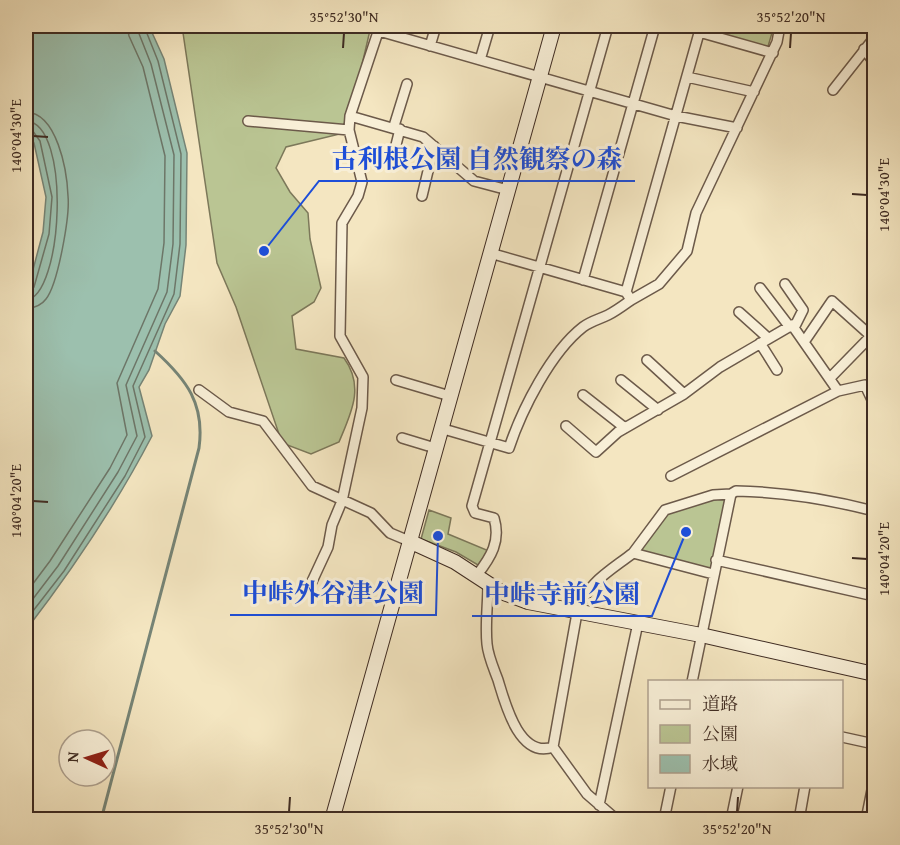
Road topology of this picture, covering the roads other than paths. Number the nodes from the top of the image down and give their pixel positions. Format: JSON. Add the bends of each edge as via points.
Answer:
{"nodes":[{"id":1,"x":436,"y":26,"type":"edge"},
{"id":2,"x":490,"y":26,"type":"edge"},
{"id":3,"x":554,"y":26,"type":"edge"},
{"id":4,"x":608,"y":26,"type":"edge"},
{"id":5,"x":655,"y":26,"type":"edge"},
{"id":6,"x":780,"y":26,"type":"edge"},
{"id":7,"x":379,"y":28,"type":"edge"},
{"id":8,"x":700,"y":29,"type":"edge"},
{"id":9,"x":874,"y":38,"type":"edge"},
{"id":10,"x":430,"y":46,"type":"junction"},
{"id":11,"x":864,"y":49,"type":"junction"},
{"id":12,"x":772,"y":53,"type":"junction"},
{"id":13,"x":480,"y":60,"type":"junction"},
{"id":14,"x":874,"y":62,"type":"edge"},
{"id":15,"x":539,"y":77,"type":"junction"},
{"id":16,"x":687,"y":77,"type":"junction"},
{"id":17,"x":407,"y":84,"type":"dead end"},
{"id":18,"x":833,"y":90,"type":"dead end"},
{"id":19,"x":589,"y":92,"type":"junction"},
{"id":20,"x":754,"y":92,"type":"junction"},
{"id":21,"x":633,"y":104,"type":"junction"},
{"id":22,"x":350,"y":116,"type":"junction"},
{"id":23,"x":676,"y":116,"type":"junction"},
{"id":24,"x":248,"y":121,"type":"dead end"},
{"id":25,"x":397,"y":128,"type":"junction"},
{"id":26,"x":737,"y":128,"type":"junction"},
{"id":27,"x":349,"y":130,"type":"junction"},
{"id":28,"x":434,"y":146,"type":"junction"},
{"id":29,"x":394,"y":153,"type":"dead end"},
{"id":30,"x":508,"y":190,"type":"junction"},
{"id":31,"x":422,"y":196,"type":"dead end"},
{"id":32,"x":490,"y":253,"type":"junction"},
{"id":33,"x":540,"y":268,"type":"junction"},
{"id":34,"x":584,"y":280,"type":"junction"},
{"id":35,"x":785,"y":284,"type":"dead end"},
{"id":36,"x":760,"y":288,"type":"dead end"},
{"id":37,"x":629,"y":296,"type":"junction"},
{"id":38,"x":739,"y":312,"type":"dead end"},
{"id":39,"x":792,"y":327,"type":"junction"},
{"id":40,"x":764,"y":340,"type":"junction"},
{"id":41,"x":804,"y":342,"type":"junction"},
{"id":42,"x":647,"y":360,"type":"dead end"},
{"id":43,"x":777,"y":369,"type":"dead end"},
{"id":44,"x":830,"y":378,"type":"junction"},
{"id":45,"x":396,"y":380,"type":"dead end"},
{"id":46,"x":621,"y":380,"type":"dead end"},
{"id":47,"x":199,"y":390,"type":"dead end"},
{"id":48,"x":838,"y":391,"type":"junction"},
{"id":49,"x":684,"y":394,"type":"junction"},
{"id":50,"x":582,"y":395,"type":"dead end"},
{"id":51,"x":450,"y":396,"type":"junction"},
{"id":52,"x":874,"y":404,"type":"edge"},
{"id":53,"x":658,"y":410,"type":"junction"},
{"id":54,"x":566,"y":426,"type":"dead end"},
{"id":55,"x":625,"y":428,"type":"junction"},
{"id":56,"x":440,"y":429,"type":"junction"},
{"id":57,"x":402,"y":438,"type":"dead end"},
{"id":58,"x":490,"y":443,"type":"junction"},
{"id":59,"x":435,"y":447,"type":"junction"},
{"id":60,"x":671,"y":476,"type":"dead end"},
{"id":61,"x":731,"y":494,"type":"junction"},
{"id":62,"x":342,"y":501,"type":"junction"},
{"id":63,"x":874,"y":511,"type":"edge"},
{"id":64,"x":409,"y":541,"type":"junction"},
{"id":65,"x":633,"y":553,"type":"junction"},
{"id":66,"x":716,"y":560,"type":"junction"},
{"id":67,"x":713,"y":574,"type":"junction"},
{"id":68,"x":483,"y":579,"type":"junction"},
{"id":69,"x":309,"y":588,"type":"dead end"},
{"id":70,"x":874,"y":596,"type":"edge"},
{"id":71,"x":577,"y":613,"type":"junction"},
{"id":72,"x":638,"y":623,"type":"junction"},
{"id":73,"x":701,"y":635,"type":"junction"},
{"id":74,"x":874,"y":674,"type":"edge"},
{"id":75,"x":692,"y":680,"type":"edge"},
{"id":76,"x":843,"y":737,"type":"edge"},
{"id":77,"x":874,"y":744,"type":"edge"},
{"id":78,"x":553,"y":747,"type":"junction"},
{"id":79,"x":874,"y":782,"type":"edge"},
{"id":80,"x":670,"y":788,"type":"edge"},
{"id":81,"x":738,"y":788,"type":"edge"},
{"id":82,"x":805,"y":788,"type":"edge"},
{"id":83,"x":599,"y":805,"type":"junction"},
{"id":84,"x":332,"y":819,"type":"edge"},
{"id":85,"x":617,"y":819,"type":"edge"},
{"id":86,"x":664,"y":819,"type":"edge"},
{"id":87,"x":731,"y":819,"type":"edge"},
{"id":88,"x":798,"y":819,"type":"edge"},
{"id":89,"x":866,"y":819,"type":"edge"}],
"edges":[{"from":1,"to":10,"type":"street"},
{"from":2,"to":13,"type":"street"},
{"from":3,"to":15,"type":"street"},
{"from":4,"to":19,"type":"street"},
{"from":5,"to":21,"type":"street"},
{"from":6,"to":12,"type":"street"},
{"from":7,"to":10,"type":"street"},
{"from":7,"to":22,"type":"street"},
{"from":8,"to":12,"type":"street"},
{"from":8,"to":16,"type":"street"},
{"from":9,"to":11,"type":"street"},
{"from":10,"to":13,"type":"street"},
{"from":11,"to":14,"type":"street"},
{"from":11,"to":18,"type":"street"},
{"from":12,"to":20,"type":"street"},
{"from":13,"to":15,"type":"street"},
{"from":15,"to":19,"type":"street"},
{"from":15,"to":30,"type":"street"},
{"from":16,"to":20,"type":"street"},
{"from":16,"to":23,"type":"street"},
{"from":17,"to":25,"type":"street"},
{"from":19,"to":21,"type":"street"},
{"from":19,"to":33,"type":"street"},
{"from":20,"to":26,"type":"street"},
{"from":21,"to":23,"type":"street"},
{"from":21,"to":34,"type":"street"},
{"from":22,"to":25,"type":"street"},
{"from":22,"to":27,"type":"street"},
{"from":23,"to":26,"type":"street"},
{"from":23,"to":37,"type":"street"},
{"from":24,"to":27,"type":"street"},
{"from":25,"to":28,"type":"street","via":[[423,137]]},
{"from":25,"to":29,"type":"street"},
{"from":26,"to":37,"type":"street","via":[[696,213],[687,251],[659,284]]},
{"from":27,"to":62,"type":"street","via":[[362,182],[342,223],[340,336],[363,377],[357,440]]},
{"from":28,"to":30,"type":"street","via":[[474,181]]},
{"from":28,"to":31,"type":"street"},
{"from":30,"to":32,"type":"street"},
{"from":32,"to":33,"type":"street"},
{"from":32,"to":51,"type":"street"},
{"from":33,"to":34,"type":"street"},
{"from":33,"to":58,"type":"street"},
{"from":34,"to":37,"type":"street"},
{"from":35,"to":39,"type":"street","via":[[803,310]]},
{"from":36,"to":39,"type":"street"},
{"from":37,"to":58,"type":"street","via":[[609,315],[583,327],[549,368],[509,448]]},
{"from":38,"to":40,"type":"street"},
{"from":39,"to":40,"type":"street"},
{"from":39,"to":41,"type":"street"},
{"from":40,"to":43,"type":"street"},
{"from":40,"to":49,"type":"street"},
{"from":41,"to":44,"type":"street"},
{"from":41,"to":44,"type":"street","via":[[832,301],[871,336]]},
{"from":42,"to":49,"type":"street"},
{"from":44,"to":48,"type":"street"},
{"from":45,"to":51,"type":"street"},
{"from":46,"to":53,"type":"street"},
{"from":47,"to":62,"type":"street","via":[[229,412],[263,421],[312,486]]},
{"from":48,"to":52,"type":"street","via":[[865,385]]},
{"from":48,"to":60,"type":"street"},
{"from":49,"to":53,"type":"street"},
{"from":50,"to":55,"type":"street"},
{"from":51,"to":56,"type":"street"},
{"from":53,"to":55,"type":"street"},
{"from":54,"to":55,"type":"street","via":[[596,452]]},
{"from":56,"to":58,"type":"street"},
{"from":56,"to":59,"type":"street"},
{"from":57,"to":59,"type":"street"},
{"from":58,"to":68,"type":"street","via":[[472,506],[475,513],[494,518],[494,554]]},
{"from":59,"to":64,"type":"street"},
{"from":61,"to":63,"type":"street","via":[[786,493]]},
{"from":61,"to":65,"type":"street","via":[[713,495],[665,510]]},
{"from":61,"to":66,"type":"street"},
{"from":62,"to":64,"type":"street","via":[[371,513],[390,533]]},
{"from":62,"to":69,"type":"street","via":[[328,547]]},
{"from":64,"to":68,"type":"street"},
{"from":64,"to":84,"type":"street"},
{"from":65,"to":67,"type":"street"},
{"from":65,"to":71,"type":"street","via":[[594,582]]},
{"from":66,"to":67,"type":"street"},
{"from":66,"to":70,"type":"street"},
{"from":67,"to":73,"type":"street"},
{"from":68,"to":71,"type":"street","via":[[528,602]]},
{"from":68,"to":78,"type":"street","via":[[487,647],[516,729],[541,749]]},
{"from":71,"to":72,"type":"street"},
{"from":71,"to":78,"type":"street"},
{"from":72,"to":73,"type":"street"},
{"from":72,"to":83,"type":"street"},
{"from":73,"to":74,"type":"street"},
{"from":73,"to":75,"type":"street"},
{"from":76,"to":77,"type":"street"},
{"from":78,"to":83,"type":"street"},
{"from":79,"to":89,"type":"street"},
{"from":80,"to":86,"type":"street"},
{"from":81,"to":87,"type":"street"},
{"from":82,"to":88,"type":"street"},
{"from":83,"to":85,"type":"street"}]}
